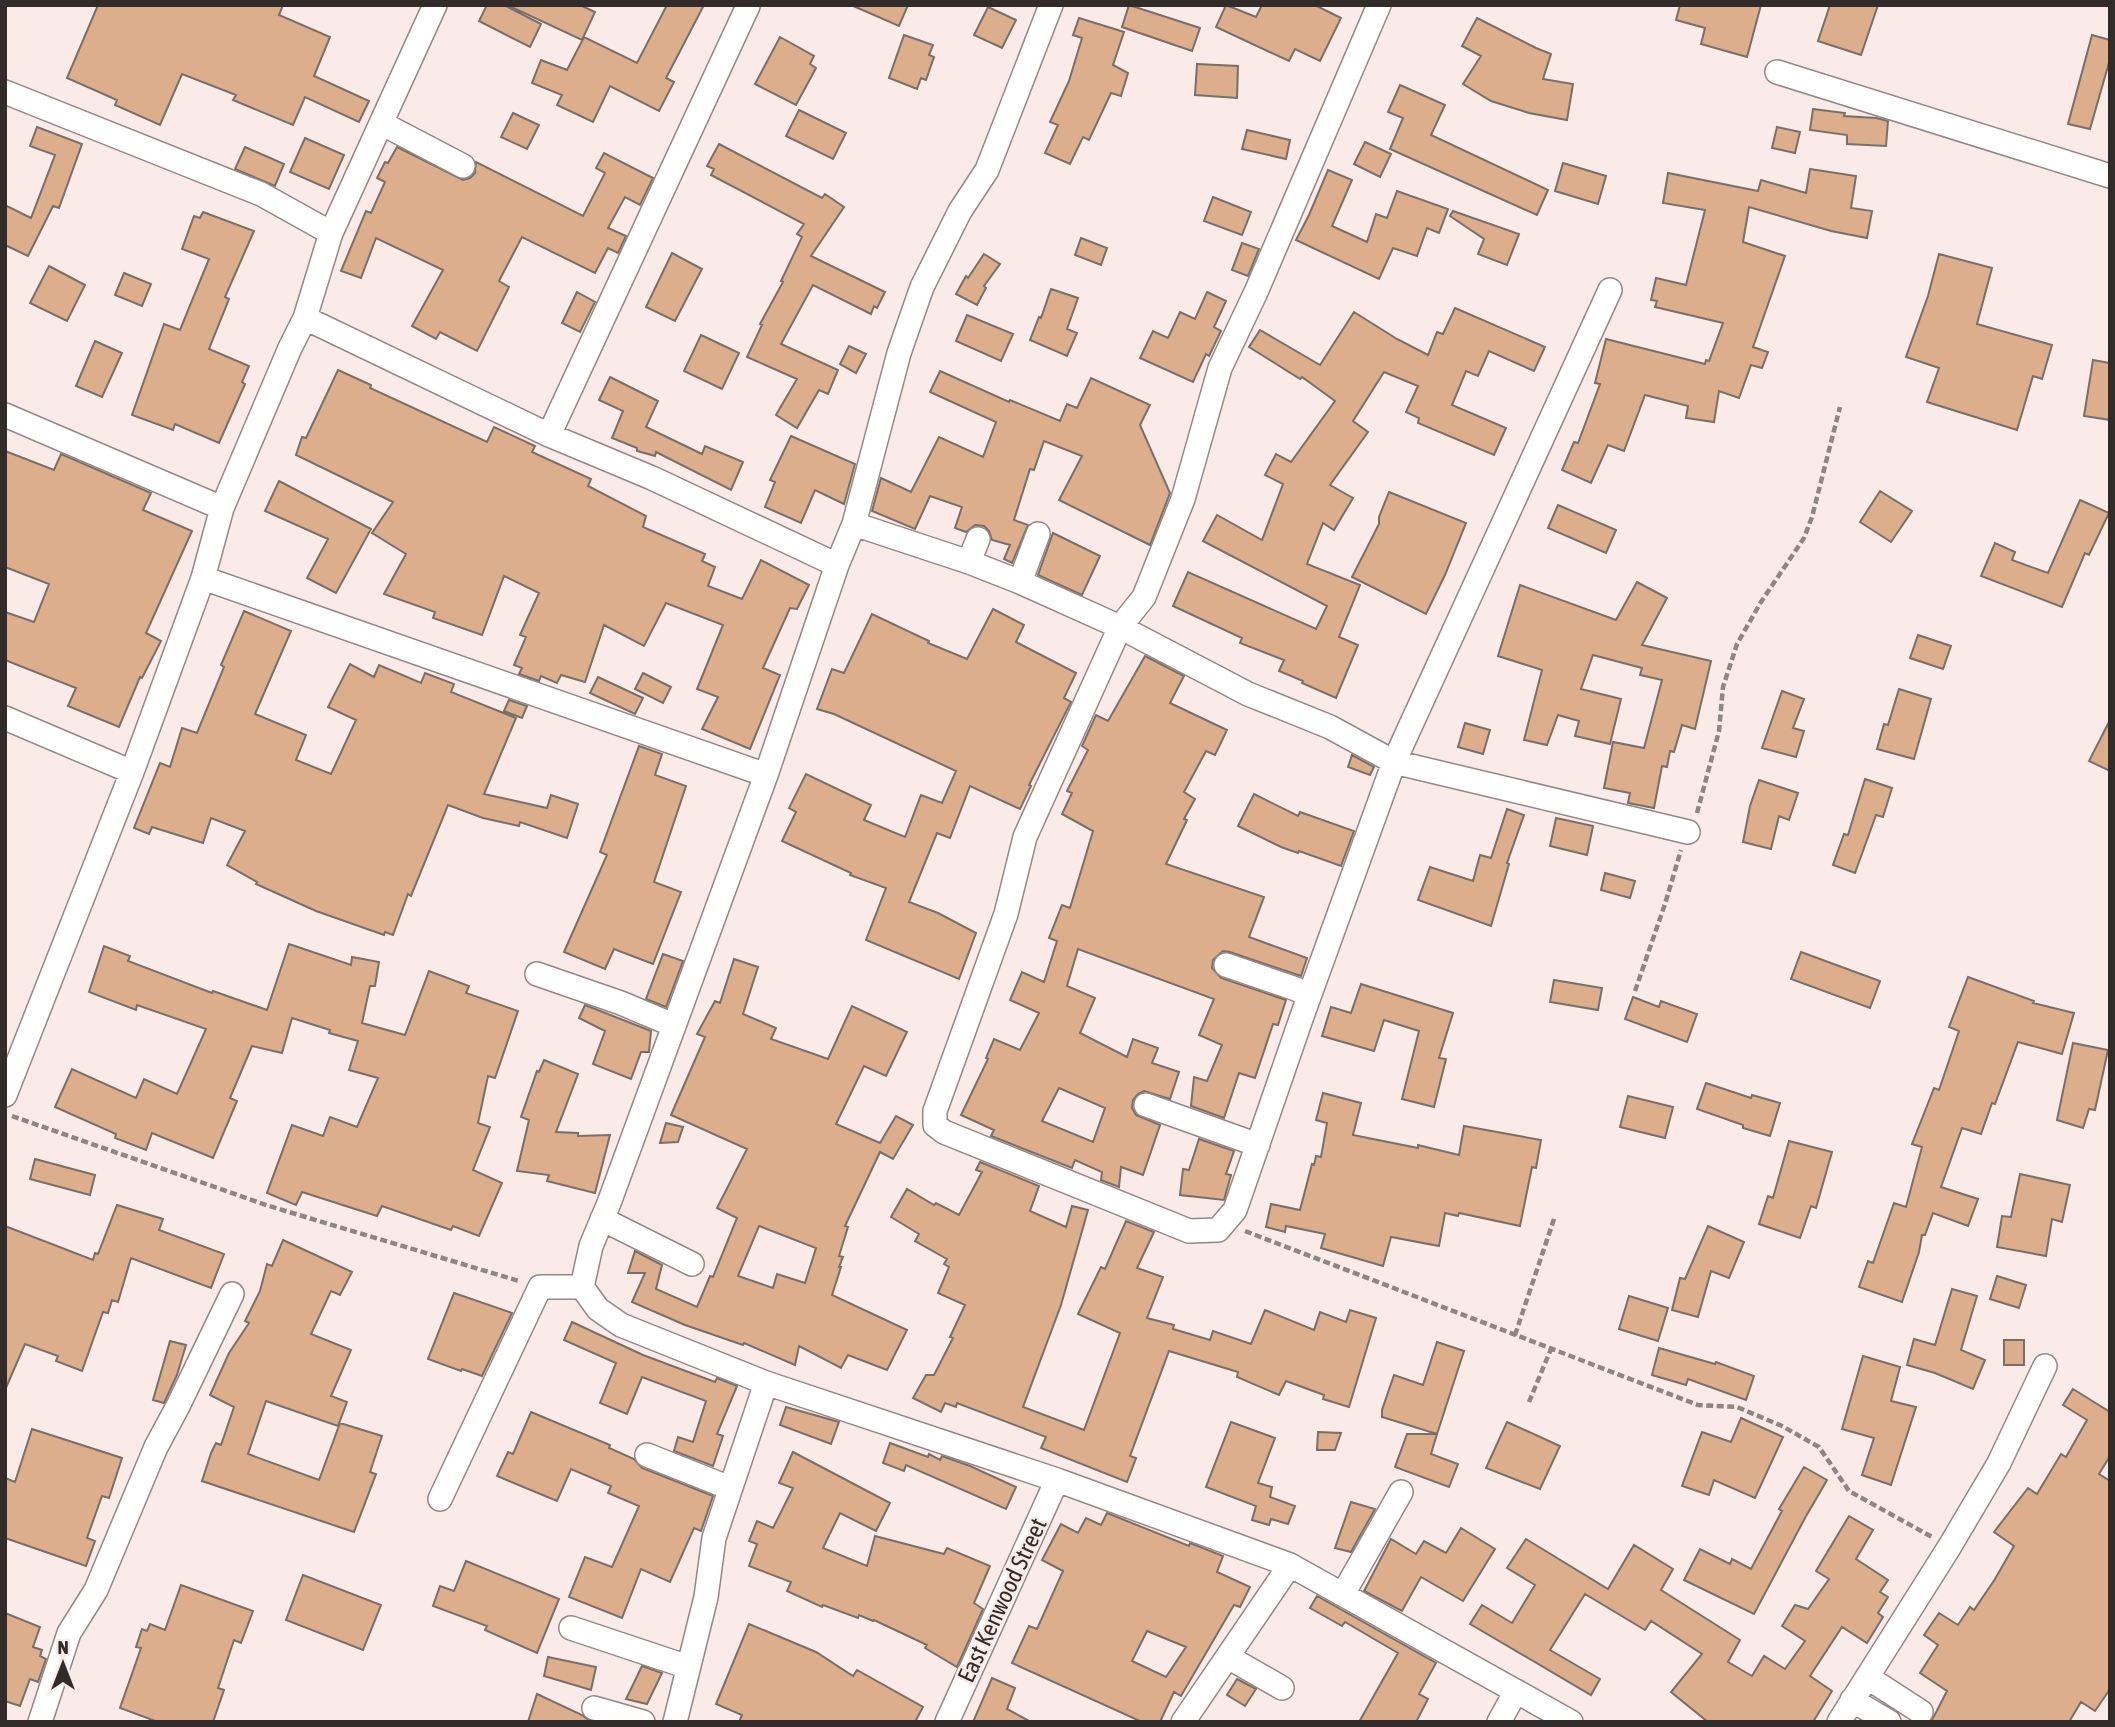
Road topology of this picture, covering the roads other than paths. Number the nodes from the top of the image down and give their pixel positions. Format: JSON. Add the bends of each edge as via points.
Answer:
{"nodes":[{"id":1,"x":435,"y":5,"type":"edge"},
{"id":2,"x":748,"y":5,"type":"edge"},
{"id":3,"x":1379,"y":5,"type":"edge"},
{"id":4,"x":1046,"y":7,"type":"edge"},
{"id":5,"x":1777,"y":72,"type":"dead end"},
{"id":6,"x":5,"y":92,"type":"edge"},
{"id":7,"x":381,"y":123,"type":"junction"},
{"id":8,"x":463,"y":166,"type":"dead end"},
{"id":9,"x":2110,"y":176,"type":"edge"},
{"id":10,"x":331,"y":233,"type":"junction"},
{"id":11,"x":1609,"y":290,"type":"dead end"},
{"id":12,"x":305,"y":318,"type":"junction"},
{"id":13,"x":5,"y":415,"type":"edge"},
{"id":14,"x":549,"y":435,"type":"junction"},
{"id":15,"x":222,"y":508,"type":"junction"},
{"id":16,"x":853,"y":524,"type":"junction"},
{"id":17,"x":1038,"y":534,"type":"dead end"},
{"id":18,"x":978,"y":539,"type":"dead end"},
{"id":19,"x":969,"y":562,"type":"junction"},
{"id":20,"x":837,"y":565,"type":"junction"},
{"id":21,"x":202,"y":578,"type":"junction"},
{"id":22,"x":1020,"y":582,"type":"junction"},
{"id":23,"x":1120,"y":627,"type":"junction"},
{"id":24,"x":5,"y":718,"type":"edge"},
{"id":25,"x":1394,"y":762,"type":"junction"},
{"id":26,"x":132,"y":772,"type":"junction"},
{"id":27,"x":766,"y":775,"type":"junction"},
{"id":28,"x":1688,"y":832,"type":"road end"},
{"id":29,"x":1226,"y":965,"type":"dead end"},
{"id":30,"x":537,"y":974,"type":"dead end"},
{"id":31,"x":1309,"y":996,"type":"junction"},
{"id":32,"x":673,"y":1025,"type":"junction"},
{"id":33,"x":5,"y":1095,"type":"edge"},
{"id":34,"x":1146,"y":1105,"type":"dead end"},
{"id":35,"x":1258,"y":1145,"type":"junction"},
{"id":36,"x":602,"y":1219,"type":"junction"},
{"id":37,"x":692,"y":1264,"type":"dead end"},
{"id":38,"x":582,"y":1287,"type":"junction"},
{"id":39,"x":232,"y":1294,"type":"dead end"},
{"id":40,"x":2045,"y":1366,"type":"dead end"},
{"id":41,"x":766,"y":1383,"type":"junction"},
{"id":42,"x":646,"y":1455,"type":"dead end"},
{"id":43,"x":1057,"y":1480,"type":"junction"},
{"id":44,"x":730,"y":1488,"type":"junction"},
{"id":45,"x":1401,"y":1492,"type":"dead end"},
{"id":46,"x":440,"y":1499,"type":"dead end"},
{"id":47,"x":1290,"y":1564,"type":"junction"},
{"id":48,"x":1343,"y":1594,"type":"junction"},
{"id":49,"x":571,"y":1628,"type":"dead end"},
{"id":50,"x":1228,"y":1657,"type":"junction"},
{"id":51,"x":688,"y":1667,"type":"junction"},
{"id":52,"x":1867,"y":1677,"type":"junction"},
{"id":53,"x":1282,"y":1688,"type":"dead end"},
{"id":54,"x":1516,"y":1691,"type":"junction"},
{"id":55,"x":1852,"y":1700,"type":"junction"},
{"id":56,"x":594,"y":1708,"type":"dead end"},
{"id":57,"x":1921,"y":1712,"type":"dead end"},
{"id":58,"x":40,"y":1722,"type":"edge"},
{"id":59,"x":643,"y":1722,"type":"edge"},
{"id":60,"x":674,"y":1722,"type":"edge"},
{"id":61,"x":947,"y":1722,"type":"edge"},
{"id":62,"x":1183,"y":1722,"type":"edge"},
{"id":63,"x":1499,"y":1722,"type":"edge"},
{"id":64,"x":1571,"y":1722,"type":"edge"},
{"id":65,"x":1839,"y":1722,"type":"edge"},
{"id":66,"x":1889,"y":1722,"type":"edge"}],
"edges":[{"from":1,"to":7,"type":"street"},
{"from":2,"to":14,"type":"street"},
{"from":3,"to":23,"type":"street","via":[[1220,368],[1183,499],[1144,597]]},
{"from":4,"to":16,"type":"street","via":[[987,170],[960,211],[922,287],[899,353]]},
{"from":5,"to":9,"type":"street"},
{"from":6,"to":10,"type":"street","via":[[261,194]]},
{"from":7,"to":8,"type":"street"},
{"from":7,"to":10,"type":"street"},
{"from":10,"to":12,"type":"street"},
{"from":11,"to":25,"type":"street"},
{"from":12,"to":14,"type":"street"},
{"from":12,"to":15,"type":"street"},
{"from":13,"to":15,"type":"street"},
{"from":14,"to":20,"type":"street"},
{"from":15,"to":21,"type":"street"},
{"from":16,"to":19,"type":"street"},
{"from":16,"to":20,"type":"street"},
{"from":17,"to":22,"type":"street"},
{"from":18,"to":19,"type":"street"},
{"from":19,"to":22,"type":"street"},
{"from":20,"to":27,"type":"street"},
{"from":21,"to":26,"type":"street"},
{"from":21,"to":27,"type":"street"},
{"from":22,"to":23,"type":"street"},
{"from":23,"to":25,"type":"street","via":[[1248,694],[1330,727]]},
{"from":23,"to":35,"type":"street","via":[[1026,837],[1006,914],[935,1111],[935,1125],[1189,1231],[1218,1230],[1235,1210]]},
{"from":24,"to":26,"type":"street"},
{"from":25,"to":28,"type":"street"},
{"from":25,"to":31,"type":"street"},
{"from":26,"to":33,"type":"street"},
{"from":27,"to":32,"type":"street"},
{"from":29,"to":31,"type":"street"},
{"from":30,"to":32,"type":"street"},
{"from":31,"to":35,"type":"street"},
{"from":32,"to":36,"type":"street"},
{"from":34,"to":35,"type":"street"},
{"from":36,"to":37,"type":"street"},
{"from":36,"to":38,"type":"street"},
{"from":38,"to":41,"type":"street","via":[[598,1309],[621,1325]]},
{"from":38,"to":46,"type":"street","via":[[540,1287]]},
{"from":39,"to":58,"type":"street","via":[[156,1447],[96,1590],[69,1633]]},
{"from":40,"to":52,"type":"street","via":[[1999,1463]]},
{"from":41,"to":43,"type":"street"},
{"from":41,"to":44,"type":"street"},
{"from":42,"to":44,"type":"street"},
{"from":43,"to":47,"type":"street"},
{"from":43,"to":61,"type":"street","name":"East Kenwood Street"},
{"from":44,"to":51,"type":"street","via":[[714,1538],[706,1597]]},
{"from":45,"to":48,"type":"street"},
{"from":47,"to":48,"type":"street"},
{"from":47,"to":50,"type":"street"},
{"from":48,"to":54,"type":"street"},
{"from":49,"to":51,"type":"street"},
{"from":50,"to":53,"type":"street"},
{"from":50,"to":62,"type":"street"},
{"from":51,"to":60,"type":"street"},
{"from":52,"to":55,"type":"street"},
{"from":52,"to":57,"type":"street"},
{"from":54,"to":63,"type":"street"},
{"from":54,"to":64,"type":"street"},
{"from":55,"to":65,"type":"street"},
{"from":55,"to":66,"type":"street"},
{"from":56,"to":59,"type":"street"}]}
